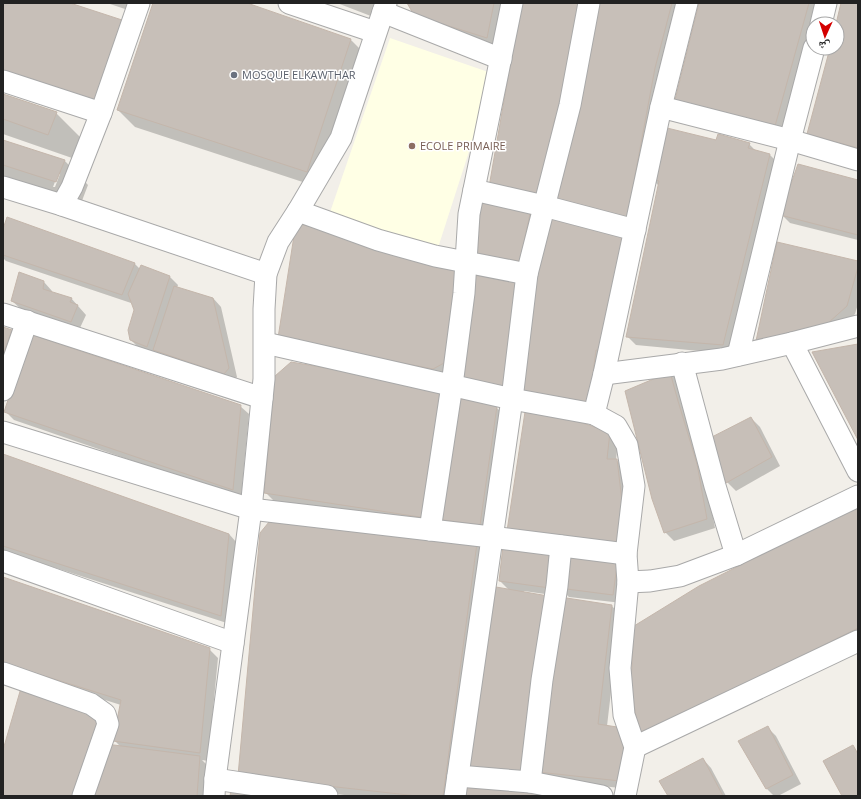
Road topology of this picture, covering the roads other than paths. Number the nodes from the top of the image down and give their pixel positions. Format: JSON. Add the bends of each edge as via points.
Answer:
{"nodes":[{"id":1,"x":139,"y":3,"type":"edge"},
{"id":2,"x":289,"y":3,"type":"edge"},
{"id":3,"x":512,"y":3,"type":"edge"},
{"id":4,"x":589,"y":3,"type":"edge"},
{"id":5,"x":687,"y":3,"type":"edge"},
{"id":6,"x":826,"y":3,"type":"edge"},
{"id":7,"x":384,"y":8,"type":"edge"},
{"id":8,"x":823,"y":16,"type":"edge"},
{"id":9,"x":375,"y":32,"type":"junction"},
{"id":10,"x":812,"y":56,"type":"edge"},
{"id":11,"x":501,"y":59,"type":"junction"},
{"id":12,"x":3,"y":81,"type":"edge"},
{"id":13,"x":661,"y":107,"type":"junction"},
{"id":14,"x":102,"y":112,"type":"junction"},
{"id":15,"x":790,"y":140,"type":"junction"},
{"id":16,"x":858,"y":160,"type":"edge"},
{"id":17,"x":3,"y":188,"type":"edge"},
{"id":18,"x":474,"y":190,"type":"junction"},
{"id":19,"x":62,"y":205,"type":"junction"},
{"id":20,"x":544,"y":206,"type":"junction"},
{"id":21,"x":298,"y":211,"type":"junction"},
{"id":22,"x":635,"y":230,"type":"junction"},
{"id":23,"x":466,"y":261,"type":"junction"},
{"id":24,"x":266,"y":274,"type":"junction"},
{"id":25,"x":527,"y":274,"type":"junction"},
{"id":26,"x":3,"y":314,"type":"edge"},
{"id":27,"x":27,"y":321,"type":"junction"},
{"id":28,"x":858,"y":326,"type":"edge"},
{"id":29,"x":264,"y":343,"type":"junction"},
{"id":30,"x":792,"y":343,"type":"junction"},
{"id":31,"x":738,"y":355,"type":"junction"},
{"id":32,"x":682,"y":364,"type":"junction"},
{"id":33,"x":604,"y":374,"type":"junction"},
{"id":34,"x":452,"y":385,"type":"junction"},
{"id":35,"x":3,"y":390,"type":"edge"},
{"id":36,"x":262,"y":398,"type":"junction"},
{"id":37,"x":512,"y":399,"type":"junction"},
{"id":38,"x":594,"y":414,"type":"junction"},
{"id":39,"x":3,"y":432,"type":"edge"},
{"id":40,"x":858,"y":471,"type":"edge"},
{"id":41,"x":858,"y":496,"type":"edge"},
{"id":42,"x":251,"y":509,"type":"junction"},
{"id":43,"x":430,"y":530,"type":"junction"},
{"id":44,"x":491,"y":537,"type":"junction"},
{"id":45,"x":561,"y":546,"type":"junction"},
{"id":46,"x":626,"y":554,"type":"junction"},
{"id":47,"x":736,"y":555,"type":"junction"},
{"id":48,"x":3,"y":561,"type":"edge"},
{"id":49,"x":628,"y":582,"type":"junction"},
{"id":50,"x":858,"y":641,"type":"edge"},
{"id":51,"x":233,"y":642,"type":"junction"},
{"id":52,"x":3,"y":674,"type":"edge"},
{"id":53,"x":634,"y":747,"type":"junction"},
{"id":54,"x":530,"y":782,"type":"junction"},
{"id":55,"x":456,"y":786,"type":"edge"},
{"id":56,"x":214,"y":787,"type":"edge"},
{"id":57,"x":83,"y":796,"type":"edge"},
{"id":58,"x":327,"y":796,"type":"edge"},
{"id":59,"x":602,"y":796,"type":"edge"},
{"id":60,"x":625,"y":796,"type":"edge"}],
"edges":[{"from":1,"to":14,"type":"street"},
{"from":2,"to":9,"type":"street"},
{"from":3,"to":11,"type":"street"},
{"from":4,"to":20,"type":"street","via":[[570,105]]},
{"from":5,"to":13,"type":"street"},
{"from":6,"to":8,"type":"street"},
{"from":7,"to":9,"type":"street"},
{"from":7,"to":11,"type":"street"},
{"from":9,"to":21,"type":"street","via":[[341,138]]},
{"from":10,"to":15,"type":"street"},
{"from":11,"to":18,"type":"street"},
{"from":12,"to":14,"type":"street"},
{"from":13,"to":15,"type":"street"},
{"from":13,"to":22,"type":"street"},
{"from":14,"to":19,"type":"street","via":[[72,187]]},
{"from":15,"to":16,"type":"street"},
{"from":15,"to":31,"type":"street"},
{"from":17,"to":19,"type":"street"},
{"from":18,"to":20,"type":"street"},
{"from":18,"to":23,"type":"street","via":[[469,214]]},
{"from":19,"to":24,"type":"street"},
{"from":20,"to":22,"type":"street"},
{"from":20,"to":25,"type":"street"},
{"from":21,"to":23,"type":"street","via":[[378,240],[435,256]]},
{"from":21,"to":24,"type":"street","via":[[278,242]]},
{"from":22,"to":33,"type":"street"},
{"from":23,"to":25,"type":"street"},
{"from":23,"to":34,"type":"street"},
{"from":24,"to":29,"type":"street"},
{"from":25,"to":37,"type":"street"},
{"from":26,"to":27,"type":"street"},
{"from":27,"to":35,"type":"street"},
{"from":27,"to":36,"type":"street"},
{"from":28,"to":30,"type":"street"},
{"from":29,"to":34,"type":"street"},
{"from":29,"to":36,"type":"street"},
{"from":30,"to":31,"type":"street"},
{"from":30,"to":40,"type":"street"},
{"from":31,"to":32,"type":"street"},
{"from":32,"to":33,"type":"street"},
{"from":32,"to":47,"type":"street"},
{"from":33,"to":38,"type":"street"},
{"from":34,"to":37,"type":"street"},
{"from":34,"to":43,"type":"street"},
{"from":36,"to":42,"type":"street"},
{"from":37,"to":38,"type":"street"},
{"from":37,"to":44,"type":"street"},
{"from":38,"to":46,"type":"street","via":[[616,426],[627,445],[634,486]]},
{"from":39,"to":42,"type":"street"},
{"from":41,"to":47,"type":"street"},
{"from":42,"to":43,"type":"street"},
{"from":42,"to":51,"type":"street"},
{"from":43,"to":44,"type":"street"},
{"from":44,"to":45,"type":"street"},
{"from":44,"to":55,"type":"street"},
{"from":45,"to":46,"type":"street"},
{"from":45,"to":54,"type":"street"},
{"from":46,"to":49,"type":"street"},
{"from":47,"to":49,"type":"street","via":[[680,576]]},
{"from":48,"to":51,"type":"street"},
{"from":49,"to":53,"type":"street","via":[[620,668],[624,715]]},
{"from":50,"to":53,"type":"street"},
{"from":51,"to":56,"type":"street"},
{"from":52,"to":57,"type":"street","via":[[91,704],[105,714],[108,724]]},
{"from":53,"to":60,"type":"street"},
{"from":54,"to":55,"type":"street"},
{"from":54,"to":59,"type":"street"},
{"from":56,"to":58,"type":"street"}]}
